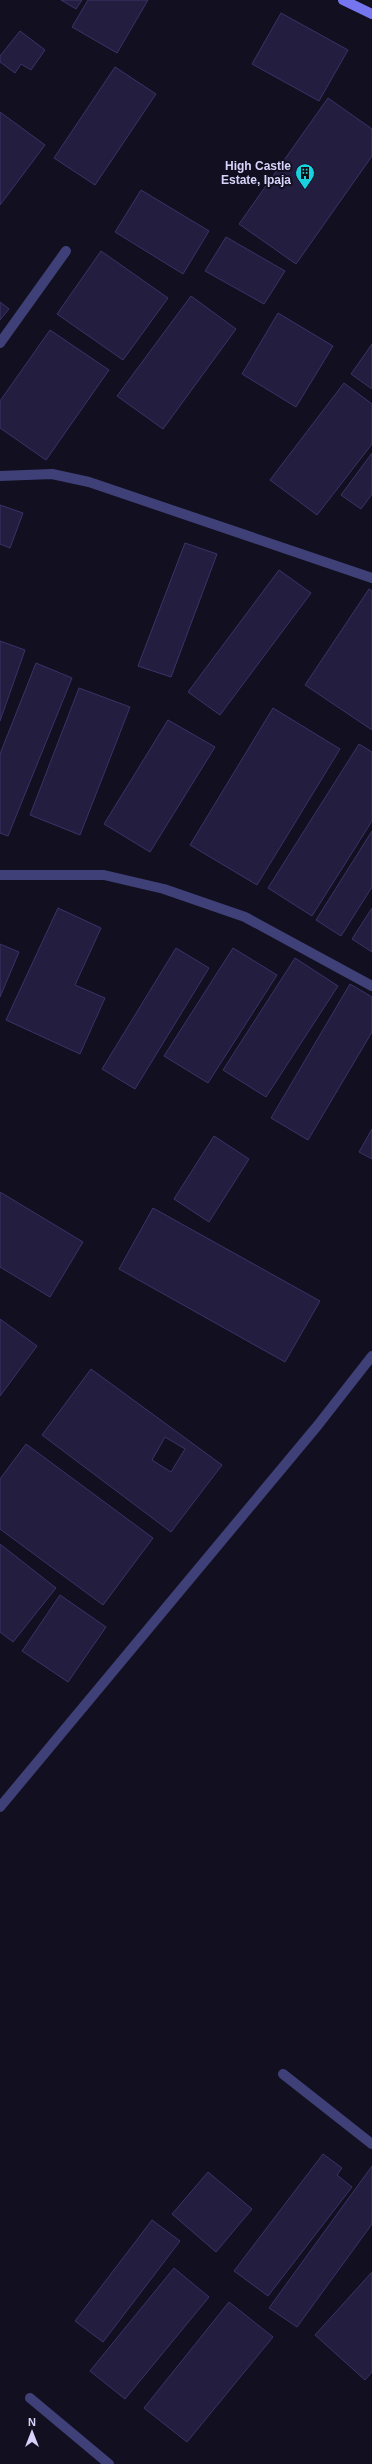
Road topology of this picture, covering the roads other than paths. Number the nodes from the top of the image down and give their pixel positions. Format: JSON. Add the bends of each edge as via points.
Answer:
{"nodes":[{"id":1,"x":343,"y":0,"type":"edge"},
{"id":2,"x":372,"y":14,"type":"edge"},
{"id":3,"x":66,"y":251,"type":"dead end"},
{"id":4,"x":0,"y":342,"type":"edge"},
{"id":5,"x":0,"y":476,"type":"edge"},
{"id":6,"x":372,"y":578,"type":"edge"},
{"id":7,"x":0,"y":875,"type":"edge"},
{"id":8,"x":372,"y":986,"type":"edge"},
{"id":9,"x":372,"y":1356,"type":"edge"},
{"id":10,"x":0,"y":1807,"type":"edge"},
{"id":11,"x":283,"y":2074,"type":"dead end"},
{"id":12,"x":372,"y":2144,"type":"edge"},
{"id":13,"x":30,"y":2398,"type":"dead end"},
{"id":14,"x":109,"y":2464,"type":"edge"}],
"edges":[{"from":1,"to":2,"type":"main road"},
{"from":3,"to":4,"type":"street"},
{"from":5,"to":6,"type":"street","via":[[52,474],[89,482]]},
{"from":7,"to":8,"type":"street","via":[[104,875],[164,889],[245,917]]},
{"from":9,"to":10,"type":"street","via":[[313,1431]]},
{"from":11,"to":12,"type":"street"},
{"from":13,"to":14,"type":"street"}]}
